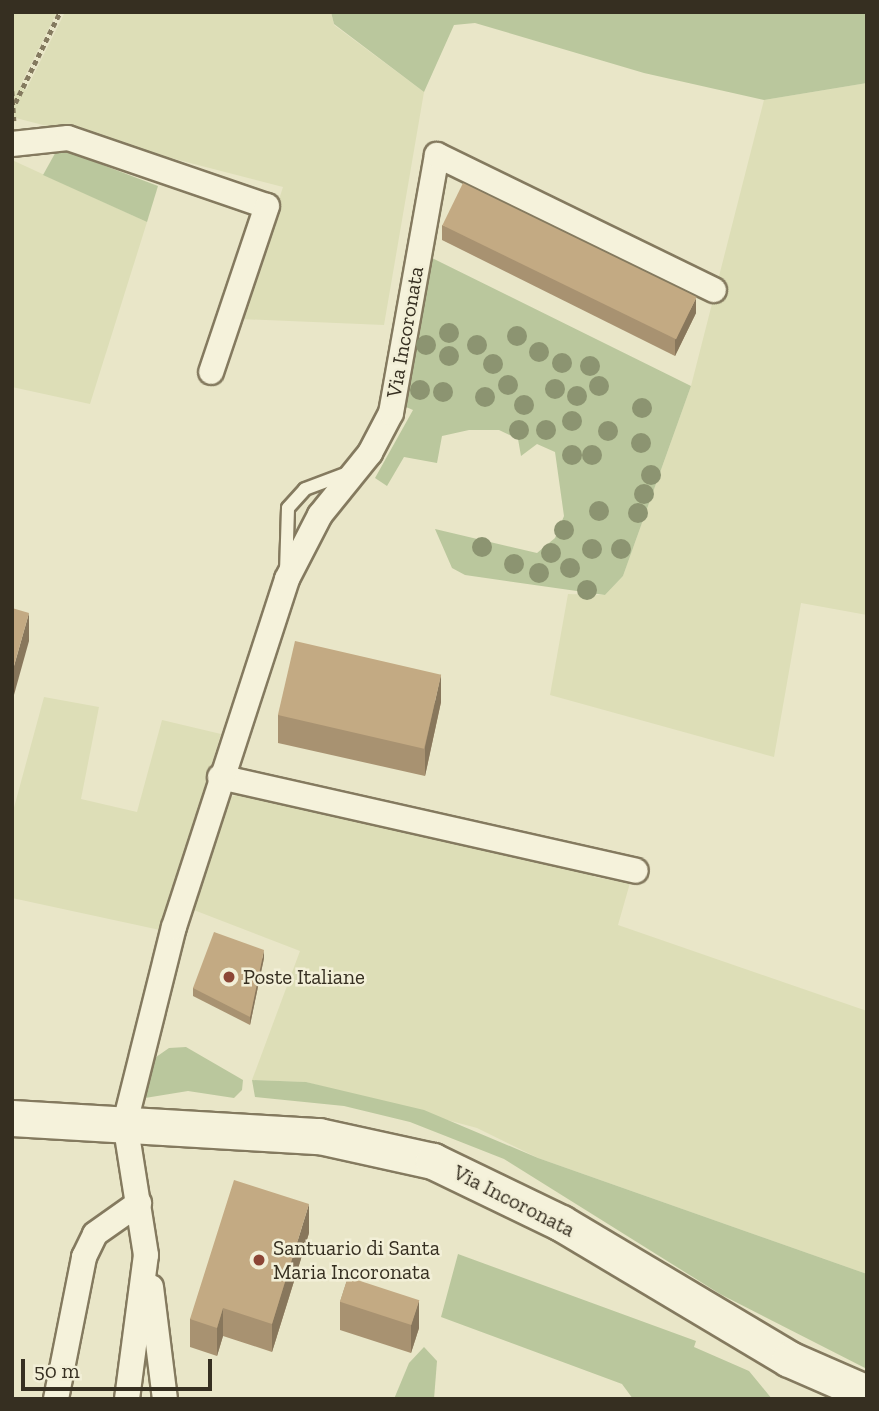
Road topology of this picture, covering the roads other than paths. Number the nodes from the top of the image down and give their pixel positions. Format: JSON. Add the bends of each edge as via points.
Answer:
{"nodes":[{"id":1,"x":12,"y":144,"type":"edge"},
{"id":2,"x":714,"y":290,"type":"dead end"},
{"id":3,"x":211,"y":372,"type":"dead end"},
{"id":4,"x":220,"y":777,"type":"junction"},
{"id":5,"x":636,"y":871,"type":"dead end"},
{"id":6,"x":12,"y":1118,"type":"edge"},
{"id":7,"x":125,"y":1123,"type":"junction"},
{"id":8,"x":139,"y":1203,"type":"junction"},
{"id":9,"x":146,"y":1255,"type":"junction"},
{"id":10,"x":852,"y":1392,"type":"edge"},
{"id":11,"x":56,"y":1399,"type":"edge"},
{"id":12,"x":127,"y":1399,"type":"edge"},
{"id":13,"x":165,"y":1399,"type":"edge"}],
"edges":[{"from":1,"to":3,"type":"street","via":[[68,138],[267,206]]},
{"from":2,"to":4,"type":"street","name":"Via Incoronata","via":[[437,155],[391,413],[382,436],[351,471],[287,579]]},
{"from":4,"to":5,"type":"street"},
{"from":4,"to":7,"type":"street","name":"Via Incoronata"},
{"from":6,"to":7,"type":"main road","name":"Via Incoronata"},
{"from":7,"to":8,"type":"street"},
{"from":7,"to":10,"type":"main road","name":"Via Incoronata","via":[[319,1136],[433,1161],[561,1223]]},
{"from":8,"to":9,"type":"street"},
{"from":8,"to":11,"type":"street","via":[[95,1234],[84,1257]]},
{"from":9,"to":12,"type":"street"},
{"from":9,"to":13,"type":"street"}]}
